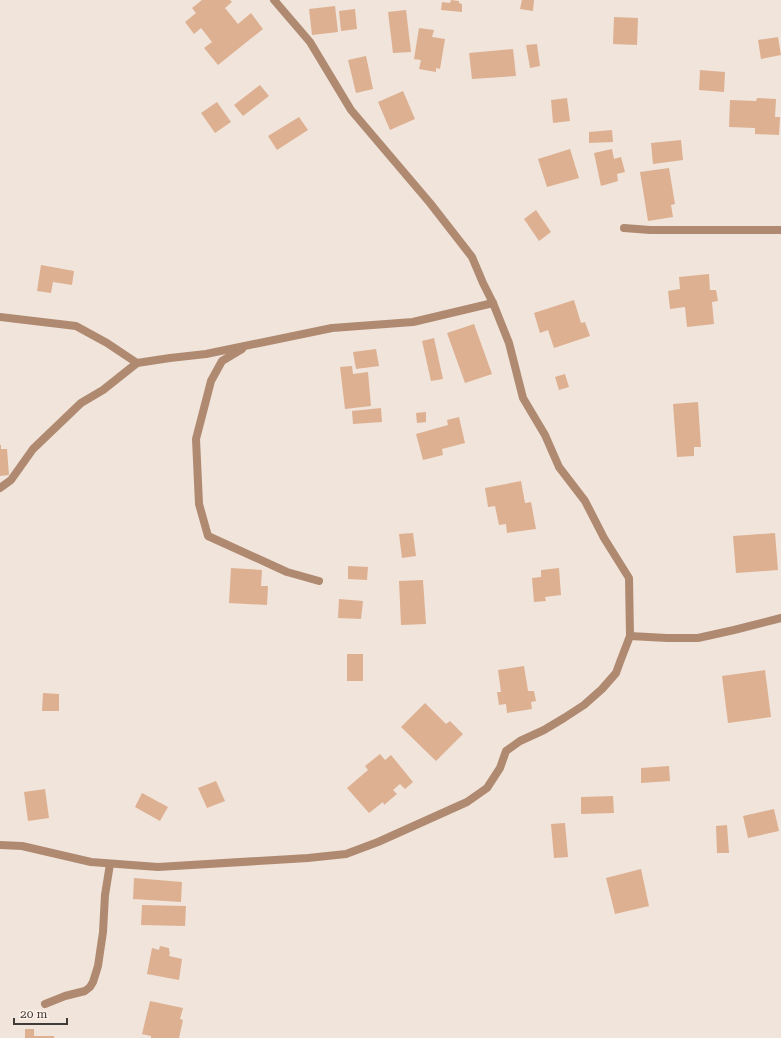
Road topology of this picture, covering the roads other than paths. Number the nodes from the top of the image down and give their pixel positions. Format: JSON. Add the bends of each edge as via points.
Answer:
{"nodes":[{"id":1,"x":274,"y":0,"type":"edge"},
{"id":2,"x":624,"y":228,"type":"dead end"},
{"id":3,"x":781,"y":230,"type":"edge"},
{"id":4,"x":494,"y":303,"type":"junction"},
{"id":5,"x":0,"y":317,"type":"edge"},
{"id":6,"x":246,"y":346,"type":"junction"},
{"id":7,"x":137,"y":364,"type":"junction"},
{"id":8,"x":0,"y":488,"type":"edge"},
{"id":9,"x":319,"y":581,"type":"dead end"},
{"id":10,"x":781,"y":618,"type":"edge"},
{"id":11,"x":630,"y":636,"type":"junction"},
{"id":12,"x":0,"y":845,"type":"edge"},
{"id":13,"x":110,"y":864,"type":"junction"},
{"id":14,"x":45,"y":1004,"type":"dead end"}],
"edges":[{"from":1,"to":4,"type":"street","via":[[310,42],[351,110],[472,257]]},
{"from":2,"to":3,"type":"street"},
{"from":4,"to":6,"type":"street","via":[[413,322],[332,328]]},
{"from":4,"to":11,"type":"street","via":[[509,343],[523,398],[545,435],[559,467],[585,501],[628,578]]},
{"from":5,"to":7,"type":"street","via":[[76,326]]},
{"from":6,"to":7,"type":"street"},
{"from":6,"to":9,"type":"street","via":[[222,361],[210,382],[196,439],[199,504],[208,536],[287,572]]},
{"from":7,"to":8,"type":"street","via":[[81,403],[33,449],[11,480]]},
{"from":10,"to":11,"type":"street","via":[[698,638]]},
{"from":11,"to":13,"type":"street","via":[[616,673],[602,689],[564,718],[506,751],[500,768],[486,788],[467,802],[378,842],[346,854],[308,858],[158,867]]},
{"from":12,"to":13,"type":"street","via":[[22,846]]},
{"from":13,"to":14,"type":"street","via":[[103,932],[93,982],[85,991]]}]}
